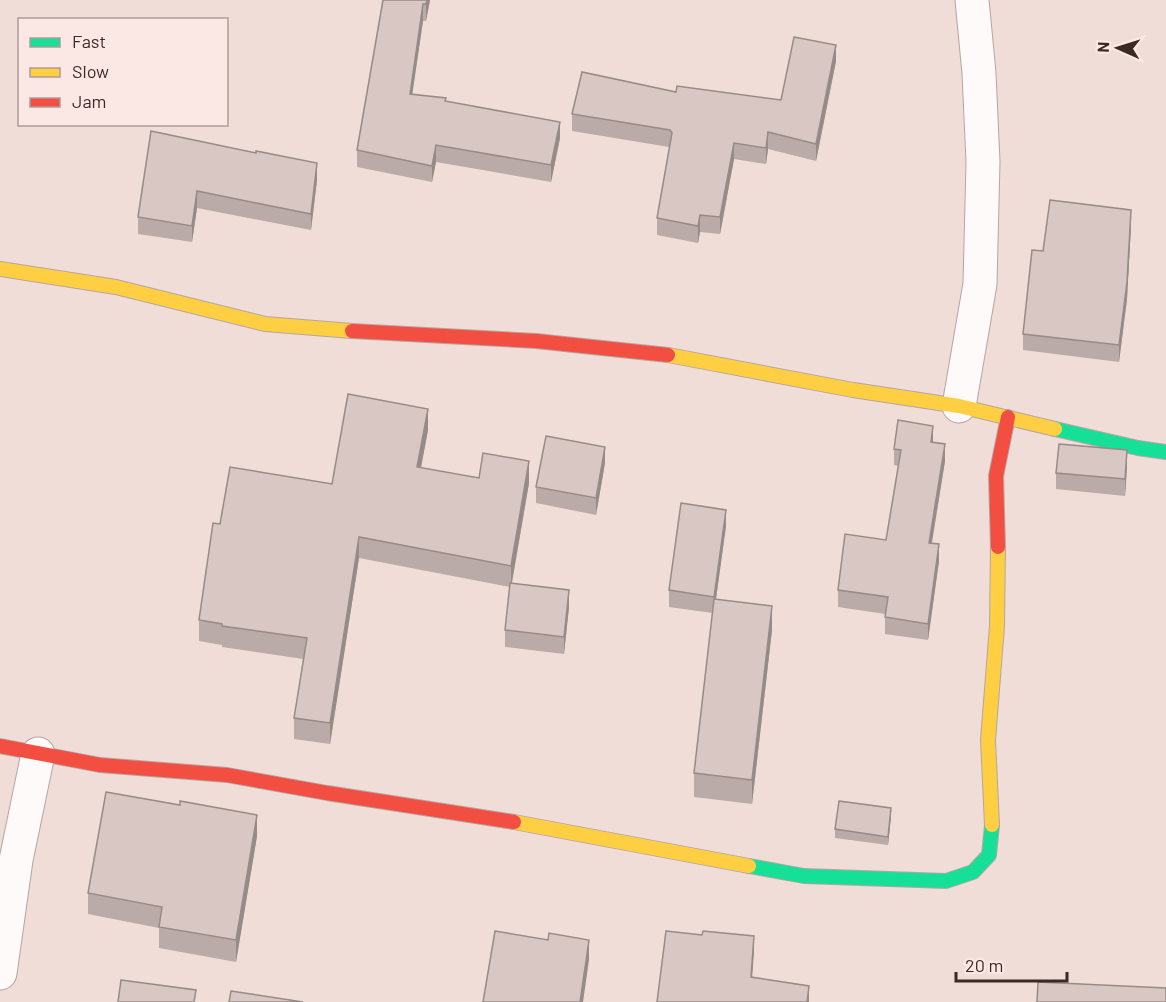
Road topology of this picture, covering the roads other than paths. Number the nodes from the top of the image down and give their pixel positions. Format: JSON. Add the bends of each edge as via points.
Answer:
{"nodes":[{"id":1,"x":972,"y":0,"type":"edge"},
{"id":2,"x":0,"y":269,"type":"edge"},
{"id":3,"x":959,"y":406,"type":"junction"},
{"id":4,"x":1008,"y":417,"type":"junction"},
{"id":5,"x":1166,"y":452,"type":"edge"},
{"id":6,"x":0,"y":746,"type":"edge"},
{"id":7,"x":38,"y":754,"type":"junction"},
{"id":8,"x":0,"y":973,"type":"edge"}],
"edges":[{"from":1,"to":3,"type":"street","via":[[983,162],[980,284]]},
{"from":2,"to":3,"type":"street","via":[[116,287],[265,324],[536,341],[675,356]]},
{"from":3,"to":4,"type":"street"},
{"from":4,"to":5,"type":"street"},
{"from":4,"to":7,"type":"street","via":[[996,476],[997,626],[988,740],[992,829],[989,855],[973,872],[946,881],[804,876],[521,823],[227,775],[100,765]]},
{"from":6,"to":7,"type":"street"},
{"from":7,"to":8,"type":"street","via":[[16,860]]}]}
